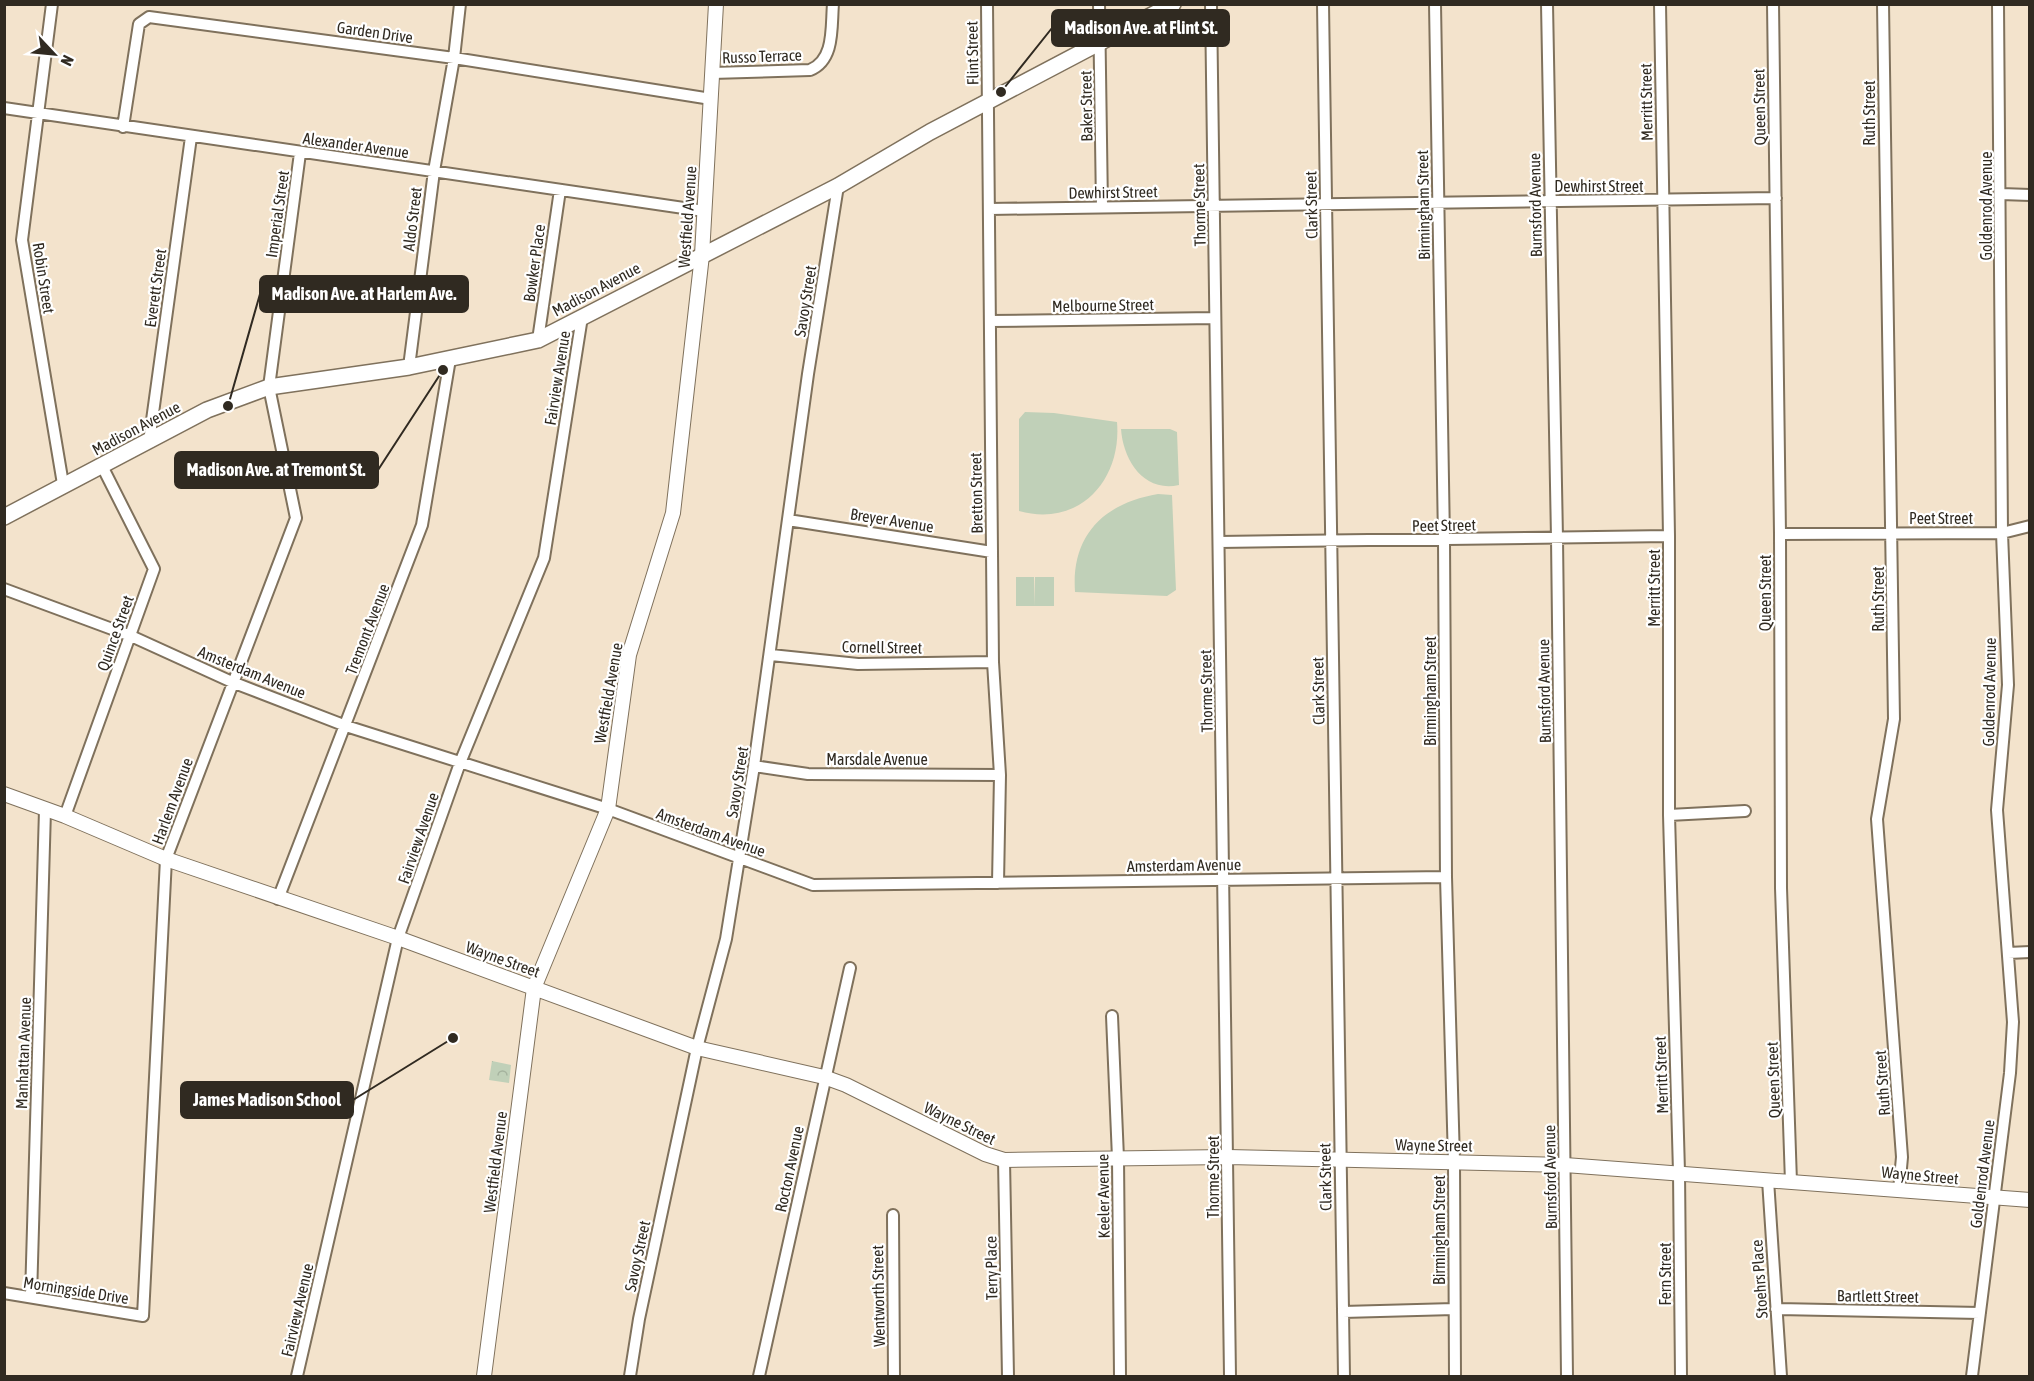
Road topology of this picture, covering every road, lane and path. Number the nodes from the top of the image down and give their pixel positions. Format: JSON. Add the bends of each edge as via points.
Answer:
{"nodes":[{"id":1,"x":52,"y":4,"type":"edge"},
{"id":2,"x":460,"y":4,"type":"edge"},
{"id":3,"x":717,"y":4,"type":"edge"},
{"id":4,"x":833,"y":4,"type":"edge"},
{"id":5,"x":987,"y":4,"type":"edge"},
{"id":6,"x":1099,"y":4,"type":"edge"},
{"id":7,"x":1173,"y":4,"type":"edge"},
{"id":8,"x":1211,"y":4,"type":"edge"},
{"id":9,"x":1323,"y":4,"type":"edge"},
{"id":10,"x":1435,"y":4,"type":"edge"},
{"id":11,"x":1547,"y":4,"type":"edge"},
{"id":12,"x":1660,"y":4,"type":"edge"},
{"id":13,"x":1773,"y":4,"type":"edge"},
{"id":14,"x":1883,"y":4,"type":"edge"},
{"id":15,"x":1998,"y":4,"type":"edge"},
{"id":16,"x":1100,"y":44,"type":"junction"},
{"id":17,"x":454,"y":58,"type":"junction"},
{"id":18,"x":712,"y":72,"type":"junction"},
{"id":19,"x":711,"y":99,"type":"junction"},
{"id":20,"x":988,"y":101,"type":"junction"},
{"id":21,"x":4,"y":108,"type":"edge"},
{"id":22,"x":36,"y":113,"type":"junction"},
{"id":23,"x":123,"y":127,"type":"junction"},
{"id":24,"x":190,"y":137,"type":"junction"},
{"id":25,"x":300,"y":153,"type":"junction"},
{"id":26,"x":434,"y":171,"type":"junction"},
{"id":27,"x":838,"y":186,"type":"junction"},
{"id":28,"x":560,"y":190,"type":"junction"},
{"id":29,"x":2001,"y":194,"type":"junction"},
{"id":30,"x":2030,"y":195,"type":"edge"},
{"id":31,"x":1776,"y":198,"type":"junction"},
{"id":32,"x":1550,"y":201,"type":"junction"},
{"id":33,"x":1662,"y":201,"type":"junction"},
{"id":34,"x":1438,"y":202,"type":"junction"},
{"id":35,"x":1326,"y":204,"type":"junction"},
{"id":36,"x":1214,"y":205,"type":"junction"},
{"id":37,"x":1102,"y":207,"type":"junction"},
{"id":38,"x":990,"y":209,"type":"junction"},
{"id":39,"x":704,"y":211,"type":"junction"},
{"id":40,"x":702,"y":255,"type":"junction"},
{"id":41,"x":582,"y":317,"type":"junction"},
{"id":42,"x":1215,"y":318,"type":"junction"},
{"id":43,"x":990,"y":321,"type":"junction"},
{"id":44,"x":538,"y":340,"type":"junction"},
{"id":45,"x":450,"y":359,"type":"junction"},
{"id":46,"x":409,"y":367,"type":"junction"},
{"id":47,"x":268,"y":387,"type":"junction"},
{"id":48,"x":149,"y":442,"type":"junction"},
{"id":49,"x":102,"y":466,"type":"junction"},
{"id":50,"x":63,"y":484,"type":"junction"},
{"id":51,"x":4,"y":517,"type":"edge"},
{"id":52,"x":788,"y":520,"type":"junction"},
{"id":53,"x":2030,"y":526,"type":"edge"},
{"id":54,"x":2002,"y":533,"type":"junction"},
{"id":55,"x":1780,"y":534,"type":"junction"},
{"id":56,"x":1893,"y":534,"type":"junction"},
{"id":57,"x":1669,"y":536,"type":"junction"},
{"id":58,"x":1557,"y":538,"type":"junction"},
{"id":59,"x":1444,"y":540,"type":"junction"},
{"id":60,"x":1331,"y":542,"type":"junction"},
{"id":61,"x":1219,"y":543,"type":"junction"},
{"id":62,"x":992,"y":552,"type":"junction"},
{"id":63,"x":4,"y":589,"type":"edge"},
{"id":64,"x":131,"y":636,"type":"junction"},
{"id":65,"x":771,"y":655,"type":"junction"},
{"id":66,"x":993,"y":662,"type":"junction"},
{"id":67,"x":232,"y":682,"type":"junction"},
{"id":68,"x":346,"y":726,"type":"junction"},
{"id":69,"x":460,"y":763,"type":"junction"},
{"id":70,"x":754,"y":766,"type":"junction"},
{"id":71,"x":1000,"y":774,"type":"junction"},
{"id":72,"x":4,"y":794,"type":"edge"},
{"id":73,"x":45,"y":810,"type":"junction"},
{"id":74,"x":608,"y":810,"type":"junction"},
{"id":75,"x":1745,"y":811,"type":"dead end"},
{"id":76,"x":1669,"y":815,"type":"junction"},
{"id":77,"x":65,"y":816,"type":"junction"},
{"id":78,"x":740,"y":858,"type":"junction"},
{"id":79,"x":166,"y":859,"type":"junction"},
{"id":80,"x":1446,"y":877,"type":"junction"},
{"id":81,"x":1336,"y":878,"type":"junction"},
{"id":82,"x":1224,"y":880,"type":"junction"},
{"id":83,"x":998,"y":883,"type":"junction"},
{"id":84,"x":278,"y":899,"type":"junction"},
{"id":85,"x":398,"y":938,"type":"junction"},
{"id":86,"x":2030,"y":952,"type":"edge"},
{"id":87,"x":2008,"y":953,"type":"junction"},
{"id":88,"x":850,"y":968,"type":"dead end"},
{"id":89,"x":534,"y":988,"type":"junction"},
{"id":90,"x":1112,"y":1016,"type":"dead end"},
{"id":91,"x":697,"y":1048,"type":"junction"},
{"id":92,"x":824,"y":1077,"type":"junction"},
{"id":93,"x":1228,"y":1157,"type":"junction"},
{"id":94,"x":1118,"y":1158,"type":"junction"},
{"id":95,"x":1004,"y":1160,"type":"junction"},
{"id":96,"x":1340,"y":1160,"type":"junction"},
{"id":97,"x":1454,"y":1161,"type":"junction"},
{"id":98,"x":1565,"y":1165,"type":"junction"},
{"id":99,"x":1679,"y":1172,"type":"junction"},
{"id":100,"x":1768,"y":1180,"type":"junction"},
{"id":101,"x":1791,"y":1182,"type":"junction"},
{"id":102,"x":1899,"y":1190,"type":"junction"},
{"id":103,"x":1994,"y":1198,"type":"junction"},
{"id":104,"x":2030,"y":1200,"type":"edge"},
{"id":105,"x":893,"y":1215,"type":"dead end"},
{"id":106,"x":4,"y":1293,"type":"edge"},
{"id":107,"x":31,"y":1297,"type":"junction"},
{"id":108,"x":1454,"y":1309,"type":"junction"},
{"id":109,"x":1776,"y":1309,"type":"junction"},
{"id":110,"x":1343,"y":1312,"type":"junction"},
{"id":111,"x":1980,"y":1313,"type":"junction"},
{"id":112,"x":143,"y":1316,"type":"joint"},
{"id":113,"x":297,"y":1377,"type":"edge"},
{"id":114,"x":484,"y":1377,"type":"edge"},
{"id":115,"x":630,"y":1377,"type":"edge"},
{"id":116,"x":759,"y":1377,"type":"edge"},
{"id":117,"x":894,"y":1377,"type":"edge"},
{"id":118,"x":1008,"y":1377,"type":"edge"},
{"id":119,"x":1120,"y":1377,"type":"edge"},
{"id":120,"x":1230,"y":1377,"type":"edge"},
{"id":121,"x":1344,"y":1377,"type":"edge"},
{"id":122,"x":1455,"y":1377,"type":"edge"},
{"id":123,"x":1567,"y":1377,"type":"edge"},
{"id":124,"x":1681,"y":1377,"type":"edge"},
{"id":125,"x":1780,"y":1377,"type":"edge"},
{"id":126,"x":1972,"y":1377,"type":"edge"}],
"edges":[{"from":1,"to":22,"type":"street","name":"Robin Street"},
{"from":2,"to":17,"type":"street","name":"Aldo Street"},
{"from":3,"to":18,"type":"street","name":"Westfield Avenue"},
{"from":4,"to":18,"type":"street","name":"Russo Terrace","via":[[828,51],[819,67]]},
{"from":5,"to":20,"type":"street","name":"Flint Street"},
{"from":6,"to":16,"type":"street","name":"Baker Street"},
{"from":7,"to":16,"type":"main road","name":"Madison Avenue"},
{"from":8,"to":36,"type":"street","name":"Thorme Street"},
{"from":9,"to":35,"type":"street","name":"Clark Street"},
{"from":10,"to":34,"type":"street","name":"Birmingham Street"},
{"from":11,"to":32,"type":"street","name":"Burnsford Avenue"},
{"from":12,"to":33,"type":"street","name":"Merritt Street"},
{"from":13,"to":31,"type":"street","name":"Queen Street"},
{"from":14,"to":56,"type":"street","name":"Ruth Street"},
{"from":15,"to":29,"type":"street","name":"Goldenrod Avenue"},
{"from":16,"to":20,"type":"main road","name":"Madison Avenue"},
{"from":16,"to":37,"type":"street","name":"Baker Street"},
{"from":17,"to":19,"type":"street","name":"Garden Drive"},
{"from":17,"to":23,"type":"street","name":"Garden Drive","via":[[149,17],[140,24]]},
{"from":17,"to":26,"type":"street","name":"Aldo Street"},
{"from":18,"to":19,"type":"street","name":"Westfield Avenue"},
{"from":19,"to":39,"type":"street","name":"Westfield Avenue"},
{"from":20,"to":27,"type":"main road","name":"Madison Avenue"},
{"from":20,"to":38,"type":"street","name":"Bretton Street"},
{"from":21,"to":22,"type":"street","name":"Alexander Avenue"},
{"from":22,"to":23,"type":"street","name":"Alexander Avenue"},
{"from":22,"to":50,"type":"street","name":"Robin Street","via":[[22,240]]},
{"from":23,"to":24,"type":"street","name":"Alexander Avenue"},
{"from":24,"to":25,"type":"street","name":"Alexander Avenue"},
{"from":24,"to":48,"type":"street","name":"Everett Street"},
{"from":25,"to":26,"type":"street","name":"Alexander Avenue"},
{"from":25,"to":47,"type":"street","name":"Imperial Street"},
{"from":26,"to":28,"type":"street","name":"Alexander Avenue"},
{"from":26,"to":46,"type":"street","name":"Aldo Street"},
{"from":27,"to":40,"type":"main road","name":"Madison Avenue"},
{"from":27,"to":52,"type":"street","name":"Savoy Street"},
{"from":28,"to":39,"type":"street","name":"Alexander Avenue"},
{"from":28,"to":44,"type":"street","name":"Bowker Place"},
{"from":29,"to":30,"type":"street"},
{"from":29,"to":54,"type":"street","name":"Goldenrod Avenue"},
{"from":31,"to":33,"type":"street","name":"Dewhirst Street"},
{"from":31,"to":55,"type":"street","name":"Queen Street"},
{"from":32,"to":33,"type":"street","name":"Dewhirst Street"},
{"from":32,"to":34,"type":"street","name":"Dewhirst Street"},
{"from":32,"to":58,"type":"street","name":"Burnsford Avenue"},
{"from":33,"to":57,"type":"street","name":"Merritt Street"},
{"from":34,"to":35,"type":"street","name":"Dewhirst Street"},
{"from":34,"to":59,"type":"street","name":"Birmingham Street"},
{"from":35,"to":36,"type":"street","name":"Dewhirst Street"},
{"from":35,"to":60,"type":"street","name":"Clark Street"},
{"from":36,"to":37,"type":"street","name":"Dewhirst Street"},
{"from":36,"to":42,"type":"street","name":"Thorme Street"},
{"from":37,"to":38,"type":"street","name":"Dewhirst Street"},
{"from":38,"to":43,"type":"street","name":"Bretton Street"},
{"from":39,"to":40,"type":"street","name":"Westfield Avenue"},
{"from":40,"to":41,"type":"main road","name":"Madison Avenue"},
{"from":40,"to":74,"type":"street","name":"Westfield Avenue","via":[[673,513],[629,655]]},
{"from":41,"to":44,"type":"main road","name":"Madison Avenue"},
{"from":41,"to":69,"type":"street","name":"Fairview Avenue","via":[[544,558]]},
{"from":42,"to":43,"type":"street","name":"Melbourne Street"},
{"from":42,"to":61,"type":"street","name":"Thorme Street"},
{"from":43,"to":62,"type":"street","name":"Bretton Street"},
{"from":44,"to":45,"type":"main road","name":"Madison Avenue"},
{"from":45,"to":46,"type":"main road","name":"Madison Avenue"},
{"from":45,"to":68,"type":"street","name":"Tremont Avenue","via":[[422,525]]},
{"from":46,"to":47,"type":"main road","name":"Madison Avenue"},
{"from":47,"to":48,"type":"main road","name":"Madison Avenue","via":[[207,410]]},
{"from":47,"to":67,"type":"street","name":"Harlem Avenue","via":[[296,518]]},
{"from":48,"to":49,"type":"main road","name":"Madison Avenue"},
{"from":49,"to":50,"type":"main road","name":"Madison Avenue"},
{"from":49,"to":64,"type":"street","name":"Quince Street","via":[[154,568]]},
{"from":50,"to":51,"type":"main road","name":"Madison Avenue"},
{"from":52,"to":62,"type":"street","name":"Breyer Avenue"},
{"from":52,"to":65,"type":"street","name":"Savoy Street"},
{"from":53,"to":54,"type":"street","name":"Peet Street"},
{"from":54,"to":56,"type":"street","name":"Peet Street"},
{"from":54,"to":87,"type":"street","name":"Goldenrod Avenue","via":[[2008,685],[1997,810]]},
{"from":55,"to":56,"type":"street","name":"Peet Street"},
{"from":55,"to":101,"type":"street","name":"Queen Street","via":[[1781,888]]},
{"from":56,"to":102,"type":"street","name":"Ruth Street","via":[[1894,719],[1877,819],[1902,1157]]},
{"from":57,"to":58,"type":"street","name":"Peet Street"},
{"from":57,"to":76,"type":"street","name":"Merritt Street"},
{"from":58,"to":59,"type":"street","name":"Peet Street"},
{"from":58,"to":98,"type":"street","name":"Burnsford Avenue"},
{"from":59,"to":60,"type":"street","name":"Peet Street"},
{"from":59,"to":80,"type":"street","name":"Birmingham Street"},
{"from":60,"to":61,"type":"street","name":"Peet Street"},
{"from":60,"to":81,"type":"street","name":"Clark Street"},
{"from":61,"to":82,"type":"street","name":"Thorme Street"},
{"from":62,"to":66,"type":"street","name":"Bretton Street"},
{"from":63,"to":64,"type":"street","name":"Amsterdam Avenue"},
{"from":64,"to":67,"type":"street","name":"Amsterdam Avenue"},
{"from":64,"to":77,"type":"street","name":"Quince Street"},
{"from":65,"to":66,"type":"street","name":"Cornell Street","via":[[858,664]]},
{"from":65,"to":70,"type":"street","name":"Savoy Street"},
{"from":66,"to":71,"type":"street","name":"Bretton Street"},
{"from":67,"to":68,"type":"street","name":"Amsterdam Avenue"},
{"from":67,"to":79,"type":"street","name":"Harlem Avenue"},
{"from":68,"to":69,"type":"street","name":"Amsterdam Avenue"},
{"from":68,"to":84,"type":"street","name":"Tremont Avenue"},
{"from":69,"to":74,"type":"street","name":"Amsterdam Avenue"},
{"from":69,"to":85,"type":"street","name":"Fairview Avenue"},
{"from":70,"to":71,"type":"street","name":"Marsdale Avenue","via":[[808,774]]},
{"from":70,"to":78,"type":"street","name":"Savoy Street"},
{"from":71,"to":83,"type":"street","name":"Bretton Street"},
{"from":72,"to":73,"type":"street","name":"Wayne Street"},
{"from":73,"to":77,"type":"street","name":"Wayne Street"},
{"from":73,"to":107,"type":"street","name":"Manhattan Avenue"},
{"from":74,"to":78,"type":"street","name":"Amsterdam Avenue"},
{"from":74,"to":89,"type":"street","name":"Westfield Avenue"},
{"from":75,"to":76,"type":"street"},
{"from":76,"to":99,"type":"street","name":"Merritt Street"},
{"from":77,"to":79,"type":"street","name":"Wayne Street"},
{"from":78,"to":83,"type":"street","name":"Amsterdam Avenue","via":[[813,885]]},
{"from":78,"to":91,"type":"street","name":"Savoy Street","via":[[726,939]]},
{"from":79,"to":84,"type":"street","name":"Wayne Street"},
{"from":79,"to":112,"type":"street","name":"Harlem Avenue"},
{"from":80,"to":81,"type":"street","name":"Amsterdam Avenue"},
{"from":80,"to":97,"type":"street","name":"Birmingham Street"},
{"from":81,"to":82,"type":"street","name":"Amsterdam Avenue"},
{"from":81,"to":96,"type":"street","name":"Clark Street"},
{"from":82,"to":83,"type":"street","name":"Amsterdam Avenue"},
{"from":82,"to":93,"type":"street","name":"Thorme Street"},
{"from":84,"to":85,"type":"street","name":"Wayne Street"},
{"from":85,"to":89,"type":"street","name":"Wayne Street"},
{"from":85,"to":113,"type":"street","name":"Fairview Avenue"},
{"from":86,"to":87,"type":"street"},
{"from":87,"to":103,"type":"street","name":"Goldenrod Avenue","via":[[2013,1022]]},
{"from":88,"to":92,"type":"street","name":"Rocton Avenue"},
{"from":89,"to":91,"type":"street","name":"Wayne Street"},
{"from":89,"to":114,"type":"street","name":"Westfield Avenue"},
{"from":90,"to":94,"type":"street","name":"Keeler Avenue"},
{"from":91,"to":92,"type":"street","name":"Wayne Street"},
{"from":91,"to":115,"type":"street","name":"Savoy Street"},
{"from":92,"to":95,"type":"street","name":"Wayne Street"},
{"from":92,"to":116,"type":"street","name":"Rocton Avenue"},
{"from":93,"to":94,"type":"street","name":"Wayne Street"},
{"from":93,"to":96,"type":"street","name":"Wayne Street"},
{"from":93,"to":120,"type":"street","name":"Thorme Street"},
{"from":94,"to":95,"type":"street","name":"Wayne Street"},
{"from":94,"to":119,"type":"street","name":"Keeler Avenue"},
{"from":95,"to":118,"type":"street","name":"Terry Place"},
{"from":96,"to":97,"type":"street","name":"Wayne Street"},
{"from":96,"to":110,"type":"street","name":"Clark Street"},
{"from":97,"to":98,"type":"street","name":"Wayne Street"},
{"from":97,"to":108,"type":"street","name":"Birmingham Street"},
{"from":98,"to":99,"type":"street","name":"Wayne Street"},
{"from":98,"to":123,"type":"street","name":"Burnsford Avenue"},
{"from":99,"to":100,"type":"street","name":"Wayne Street"},
{"from":99,"to":124,"type":"street","name":"Fern Street"},
{"from":100,"to":101,"type":"street","name":"Wayne Street"},
{"from":100,"to":109,"type":"street","name":"Stoehrs Place"},
{"from":101,"to":102,"type":"street","name":"Wayne Street"},
{"from":102,"to":103,"type":"street","name":"Wayne Street"},
{"from":103,"to":104,"type":"street","name":"Wayne Street"},
{"from":103,"to":111,"type":"street","name":"Goldenrod Avenue"},
{"from":105,"to":117,"type":"street","name":"Wentworth Street"},
{"from":106,"to":107,"type":"street","name":"Morningside Drive"},
{"from":107,"to":112,"type":"street","name":"Morningside Drive"},
{"from":108,"to":110,"type":"street"},
{"from":108,"to":122,"type":"street","name":"Birmingham Street"},
{"from":109,"to":111,"type":"street","name":"Bartlett Street"},
{"from":109,"to":125,"type":"street","name":"Stoehrs Place"},
{"from":110,"to":121,"type":"street","name":"Clark Street"},
{"from":111,"to":126,"type":"street","name":"Goldenrod Avenue"}]}
